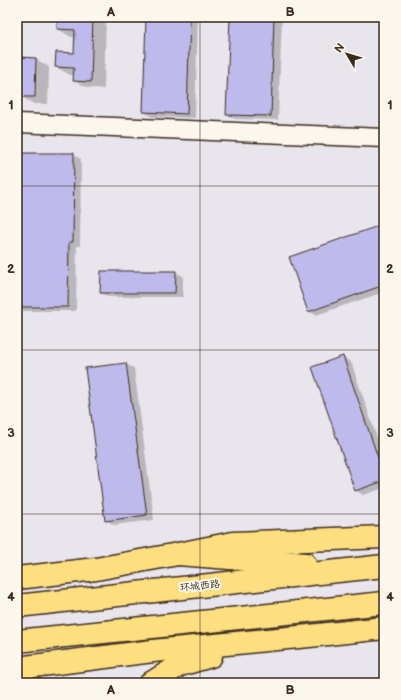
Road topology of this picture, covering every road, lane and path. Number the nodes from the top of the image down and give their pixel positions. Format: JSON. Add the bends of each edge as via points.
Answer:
{"nodes":[{"id":1,"x":17,"y":123,"type":"edge"},
{"id":2,"x":384,"y":138,"type":"edge"},
{"id":3,"x":384,"y":536,"type":"edge"},
{"id":4,"x":178,"y":554,"type":"junction"},
{"id":5,"x":384,"y":566,"type":"edge"},
{"id":6,"x":17,"y":567,"type":"edge"},
{"id":7,"x":360,"y":568,"type":"junction"},
{"id":8,"x":96,"y":569,"type":"junction"},
{"id":9,"x":17,"y":578,"type":"edge"},
{"id":10,"x":384,"y":603,"type":"edge"},
{"id":11,"x":17,"y":606,"type":"edge"},
{"id":12,"x":384,"y":628,"type":"edge"},
{"id":13,"x":309,"y":636,"type":"junction"},
{"id":14,"x":17,"y":641,"type":"edge"},
{"id":15,"x":17,"y":668,"type":"edge"},
{"id":16,"x":151,"y":683,"type":"edge"}],
"edges":[{"from":1,"to":2,"type":"lane"},
{"from":3,"to":4,"type":"main road","via":[[233,543]]},
{"from":4,"to":7,"type":"main road"},
{"from":4,"to":8,"type":"main road"},
{"from":5,"to":7,"type":"main road","name":"环城西路"},
{"from":6,"to":8,"type":"main road"},
{"from":7,"to":11,"type":"main road","name":"环城西路"},
{"from":8,"to":9,"type":"main road"},
{"from":10,"to":14,"type":"main road"},
{"from":12,"to":13,"type":"main road"},
{"from":13,"to":15,"type":"main road","via":[[153,651]]},
{"from":13,"to":16,"type":"main road","via":[[234,650],[180,665]]}]}
